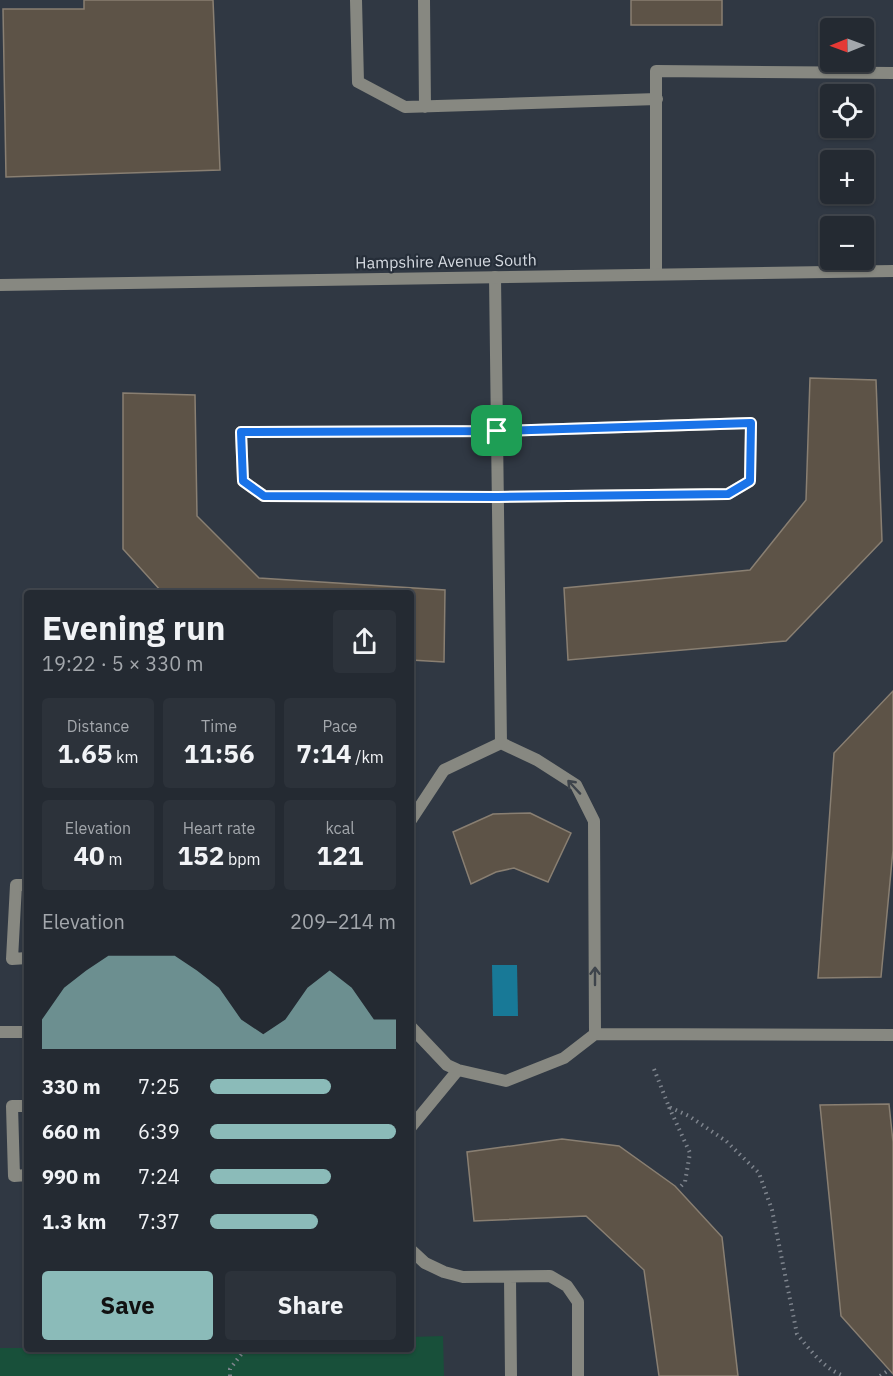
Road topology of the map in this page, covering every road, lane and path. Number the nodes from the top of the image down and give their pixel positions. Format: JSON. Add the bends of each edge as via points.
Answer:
{"nodes":[{"id":1,"x":356,"y":0,"type":"edge"},
{"id":2,"x":424,"y":0,"type":"edge"},
{"id":3,"x":893,"y":72,"type":"edge"},
{"id":4,"x":657,"y":99,"type":"junction"},
{"id":5,"x":425,"y":107,"type":"junction"},
{"id":6,"x":893,"y":271,"type":"edge"},
{"id":7,"x":656,"y":274,"type":"junction"},
{"id":8,"x":495,"y":277,"type":"junction"},
{"id":9,"x":0,"y":285,"type":"edge"},
{"id":10,"x":497,"y":431,"type":"junction"},
{"id":11,"x":498,"y":497,"type":"junction"},
{"id":12,"x":501,"y":743,"type":"junction"},
{"id":13,"x":414,"y":815,"type":"edge"},
{"id":14,"x":24,"y":885,"type":"edge"},
{"id":15,"x":24,"y":958,"type":"edge"},
{"id":16,"x":414,"y":1030,"type":"edge"},
{"id":17,"x":0,"y":1032,"type":"edge"},
{"id":18,"x":24,"y":1032,"type":"edge"},
{"id":19,"x":595,"y":1034,"type":"junction"},
{"id":20,"x":893,"y":1035,"type":"edge"},
{"id":21,"x":654,"y":1069,"type":"dead end"},
{"id":22,"x":458,"y":1070,"type":"junction"},
{"id":23,"x":24,"y":1106,"type":"edge"},
{"id":24,"x":669,"y":1107,"type":"junction"},
{"id":25,"x":414,"y":1123,"type":"edge"},
{"id":26,"x":24,"y":1175,"type":"edge"},
{"id":27,"x":678,"y":1189,"type":"dead end"},
{"id":28,"x":414,"y":1253,"type":"edge"},
{"id":29,"x":510,"y":1278,"type":"junction"},
{"id":30,"x":243,"y":1352,"type":"edge"},
{"id":31,"x":889,"y":1370,"type":"dead end"},
{"id":32,"x":230,"y":1376,"type":"edge"},
{"id":33,"x":511,"y":1376,"type":"edge"},
{"id":34,"x":578,"y":1376,"type":"edge"},
{"id":35,"x":844,"y":1376,"type":"edge"},
{"id":36,"x":880,"y":1376,"type":"edge"}],
"edges":[{"from":1,"to":5,"type":"street","via":[[358,82],[405,107]]},
{"from":2,"to":5,"type":"street"},
{"from":3,"to":4,"type":"street","via":[[656,71]]},
{"from":4,"to":5,"type":"street"},
{"from":4,"to":7,"type":"street"},
{"from":6,"to":7,"type":"street","name":"Hampshire Avenue South"},
{"from":7,"to":8,"type":"street","name":"Hampshire Avenue South"},
{"from":8,"to":9,"type":"street","name":"Hampshire Avenue South"},
{"from":8,"to":10,"type":"street"},
{"from":10,"to":11,"type":"street"},
{"from":10,"to":11,"type":"street","via":[[241,432],[243,481],[264,496]]},
{"from":10,"to":11,"type":"street","via":[[751,423],[750,481],[728,494]]},
{"from":11,"to":12,"type":"street"},
{"from":12,"to":13,"type":"street","via":[[444,770]]},
{"from":19,"to":12,"type":"street","one_way":true,"via":[[594,821],[576,785]]},
{"from":14,"to":15,"type":"street","via":[[16,885],[12,958]]},
{"from":16,"to":22,"type":"street","via":[[447,1065]]},
{"from":17,"to":18,"type":"street"},
{"from":19,"to":20,"type":"street"},
{"from":19,"to":22,"type":"street","via":[[564,1058],[506,1081]]},
{"from":21,"to":24,"type":"path"},
{"from":22,"to":25,"type":"street"},
{"from":23,"to":26,"type":"street","via":[[12,1106],[14,1176]]},
{"from":24,"to":27,"type":"path","via":[[690,1153],[685,1182]]},
{"from":24,"to":35,"type":"path","via":[[726,1140],[759,1173],[772,1210],[797,1334],[809,1350]]},
{"from":28,"to":29,"type":"street","via":[[425,1263],[463,1277]]},
{"from":29,"to":33,"type":"street"},
{"from":29,"to":34,"type":"street","via":[[550,1276],[567,1286],[578,1302]]},
{"from":30,"to":32,"type":"path","via":[[230,1369]]},
{"from":31,"to":36,"type":"path"}]}
